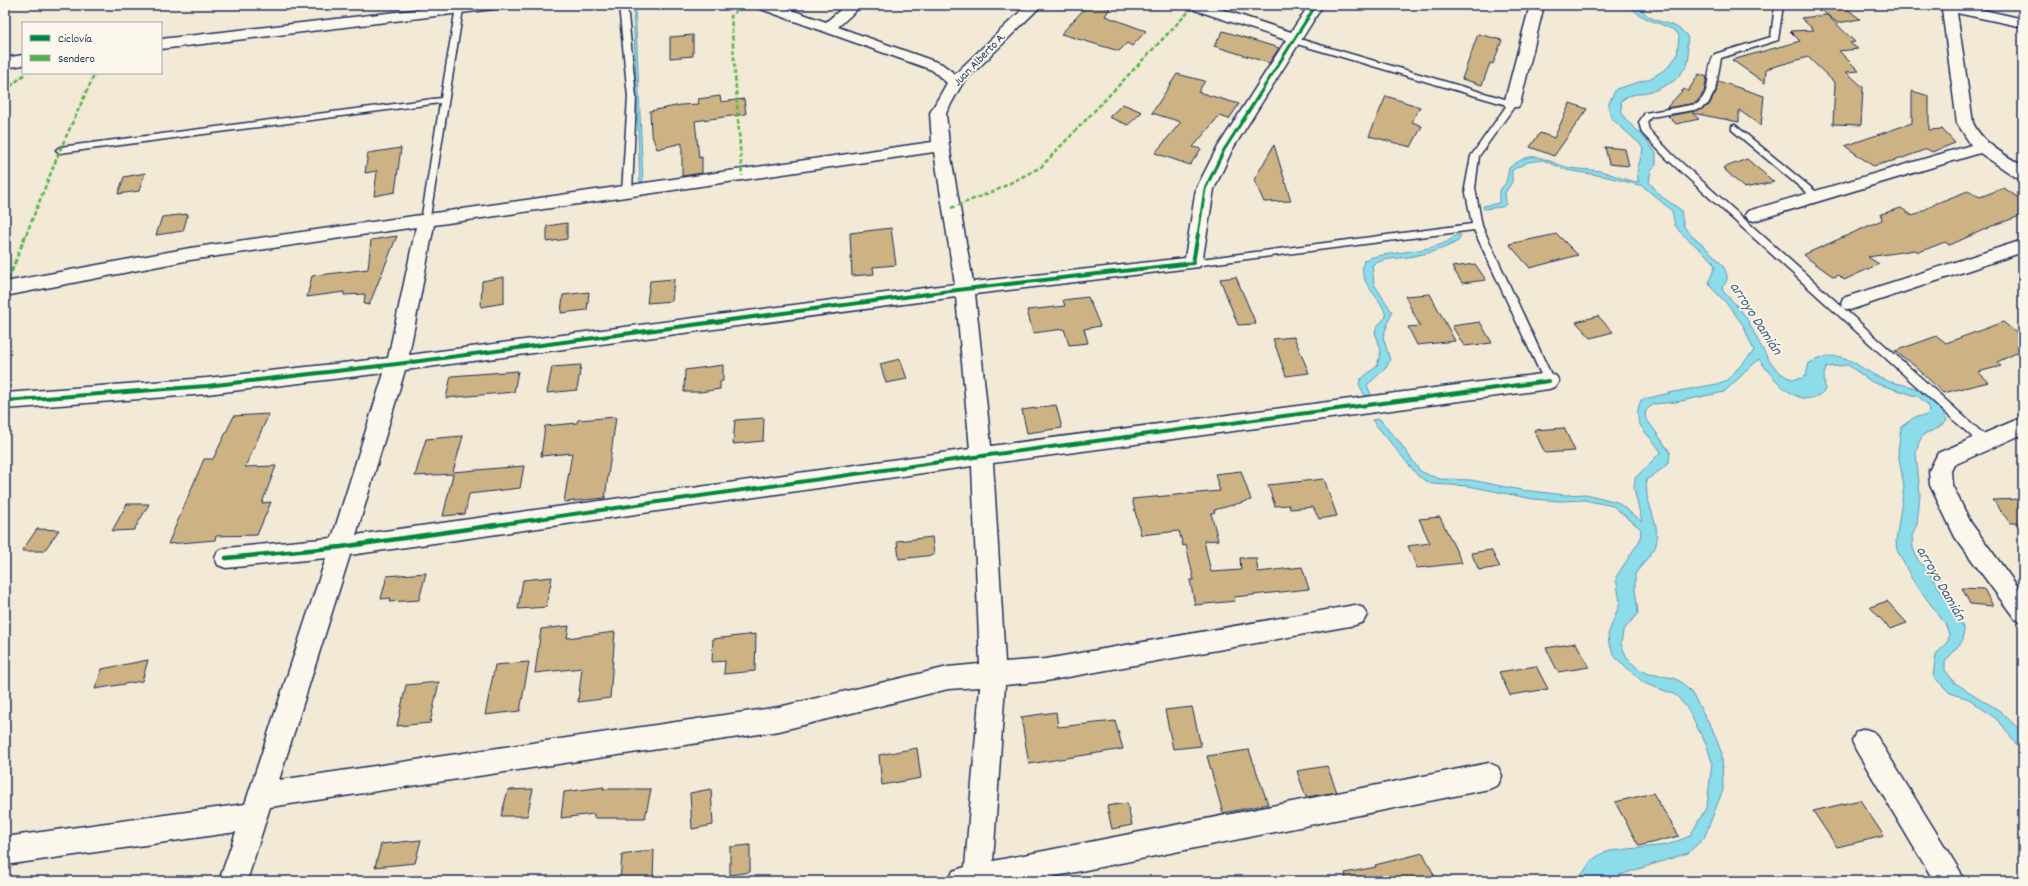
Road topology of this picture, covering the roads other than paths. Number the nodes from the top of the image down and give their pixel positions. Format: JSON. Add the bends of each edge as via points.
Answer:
{"nodes":[{"id":1,"x":494,"y":5,"type":"edge"},
{"id":2,"x":623,"y":5,"type":"edge"},
{"id":3,"x":763,"y":5,"type":"edge"},
{"id":4,"x":855,"y":5,"type":"edge"},
{"id":5,"x":1035,"y":5,"type":"edge"},
{"id":6,"x":1202,"y":5,"type":"edge"},
{"id":7,"x":1316,"y":5,"type":"edge"},
{"id":8,"x":1537,"y":5,"type":"edge"},
{"id":9,"x":1779,"y":5,"type":"edge"},
{"id":10,"x":1947,"y":5,"type":"edge"},
{"id":11,"x":459,"y":9,"type":"junction"},
{"id":12,"x":2023,"y":23,"type":"edge"},
{"id":13,"x":827,"y":29,"type":"junction"},
{"id":14,"x":1294,"y":39,"type":"junction"},
{"id":15,"x":162,"y":44,"type":"edge"},
{"id":16,"x":22,"y":60,"type":"edge"},
{"id":17,"x":5,"y":63,"type":"edge"},
{"id":18,"x":955,"y":82,"type":"junction"},
{"id":19,"x":445,"y":100,"type":"junction"},
{"id":20,"x":1512,"y":104,"type":"junction"},
{"id":21,"x":1735,"y":128,"type":"dead end"},
{"id":22,"x":941,"y":146,"type":"junction"},
{"id":23,"x":1984,"y":147,"type":"junction"},
{"id":24,"x":60,"y":150,"type":"dead end"},
{"id":25,"x":2023,"y":174,"type":"edge"},
{"id":26,"x":627,"y":192,"type":"junction"},
{"id":27,"x":1817,"y":197,"type":"junction"},
{"id":28,"x":1754,"y":215,"type":"dead end"},
{"id":29,"x":426,"y":221,"type":"junction"},
{"id":30,"x":1477,"y":226,"type":"junction"},
{"id":31,"x":2023,"y":246,"type":"edge"},
{"id":32,"x":1193,"y":263,"type":"junction"},
{"id":33,"x":5,"y":289,"type":"edge"},
{"id":34,"x":965,"y":290,"type":"junction"},
{"id":35,"x":1850,"y":303,"type":"dead end"},
{"id":36,"x":397,"y":364,"type":"junction"},
{"id":37,"x":1549,"y":381,"type":"joint"},
{"id":38,"x":5,"y":402,"type":"edge"},
{"id":39,"x":2023,"y":425,"type":"edge"},
{"id":40,"x":1984,"y":441,"type":"junction"},
{"id":41,"x":982,"y":456,"type":"junction"},
{"id":42,"x":341,"y":547,"type":"junction"},
{"id":43,"x":226,"y":558,"type":"dead end"},
{"id":44,"x":2023,"y":612,"type":"edge"},
{"id":45,"x":1355,"y":615,"type":"dead end"},
{"id":46,"x":993,"y":674,"type":"junction"},
{"id":47,"x":1865,"y":741,"type":"dead end"},
{"id":48,"x":1489,"y":776,"type":"dead end"},
{"id":49,"x":257,"y":806,"type":"junction"},
{"id":50,"x":5,"y":851,"type":"edge"},
{"id":51,"x":973,"y":880,"type":"edge"},
{"id":52,"x":233,"y":881,"type":"edge"},
{"id":53,"x":1950,"y":881,"type":"edge"}],
"edges":[{"from":1,"to":11,"type":"street"},
{"from":2,"to":26,"type":"lane","via":[[632,97]]},
{"from":3,"to":13,"type":"street"},
{"from":4,"to":13,"type":"street"},
{"from":5,"to":18,"type":"street","name":"Juan Alberto A."},
{"from":6,"to":14,"type":"street","via":[[1200,7]]},
{"from":7,"to":14,"type":"street"},
{"from":8,"to":20,"type":"street"},
{"from":9,"to":40,"type":"lane","via":[[1775,38],[1718,56],[1711,96],[1707,102],[1700,106],[1648,115],[1643,122],[1645,131],[1670,158]]},
{"from":10,"to":12,"type":"street"},
{"from":10,"to":23,"type":"street","via":[[1965,123],[1968,131]]},
{"from":11,"to":15,"type":"street"},
{"from":11,"to":19,"type":"lane"},
{"from":13,"to":18,"type":"street","via":[[937,67]]},
{"from":14,"to":20,"type":"lane"},
{"from":14,"to":32,"type":"street","via":[[1224,150],[1205,189]]},
{"from":16,"to":17,"type":"street"},
{"from":18,"to":22,"type":"street","name":"Juan Alberto A.","via":[[938,113]]},
{"from":19,"to":24,"type":"lane"},
{"from":19,"to":29,"type":"lane"},
{"from":20,"to":30,"type":"lane","via":[[1475,156],[1470,188]]},
{"from":21,"to":27,"type":"lane"},
{"from":22,"to":26,"type":"street"},
{"from":22,"to":34,"type":"street","name":"Juan Alberto A."},
{"from":23,"to":25,"type":"street"},
{"from":23,"to":27,"type":"street"},
{"from":26,"to":29,"type":"street"},
{"from":27,"to":28,"type":"street"},
{"from":29,"to":33,"type":"street","via":[[190,254]]},
{"from":29,"to":36,"type":"street"},
{"from":30,"to":32,"type":"lane"},
{"from":30,"to":37,"type":"lane"},
{"from":31,"to":35,"type":"street"},
{"from":32,"to":34,"type":"street"},
{"from":34,"to":36,"type":"street"},
{"from":34,"to":41,"type":"street","name":"Juan Alberto A."},
{"from":36,"to":38,"type":"street","via":[[207,386]]},
{"from":36,"to":42,"type":"street"},
{"from":37,"to":41,"type":"street"},
{"from":39,"to":40,"type":"street"},
{"from":40,"to":44,"type":"street","via":[[1946,459],[1940,471],[1941,485],[1963,530]]},
{"from":41,"to":42,"type":"street"},
{"from":41,"to":46,"type":"street","name":"Juan Alberto A."},
{"from":42,"to":43,"type":"street"},
{"from":42,"to":49,"type":"street"},
{"from":45,"to":46,"type":"street","via":[[1046,670]]},
{"from":46,"to":49,"type":"street","via":[[948,678],[779,719]]},
{"from":46,"to":51,"type":"street","name":"Juan Alberto A."},
{"from":47,"to":53,"type":"street"},
{"from":48,"to":51,"type":"street"},
{"from":49,"to":50,"type":"street"},
{"from":49,"to":52,"type":"street"}]}
